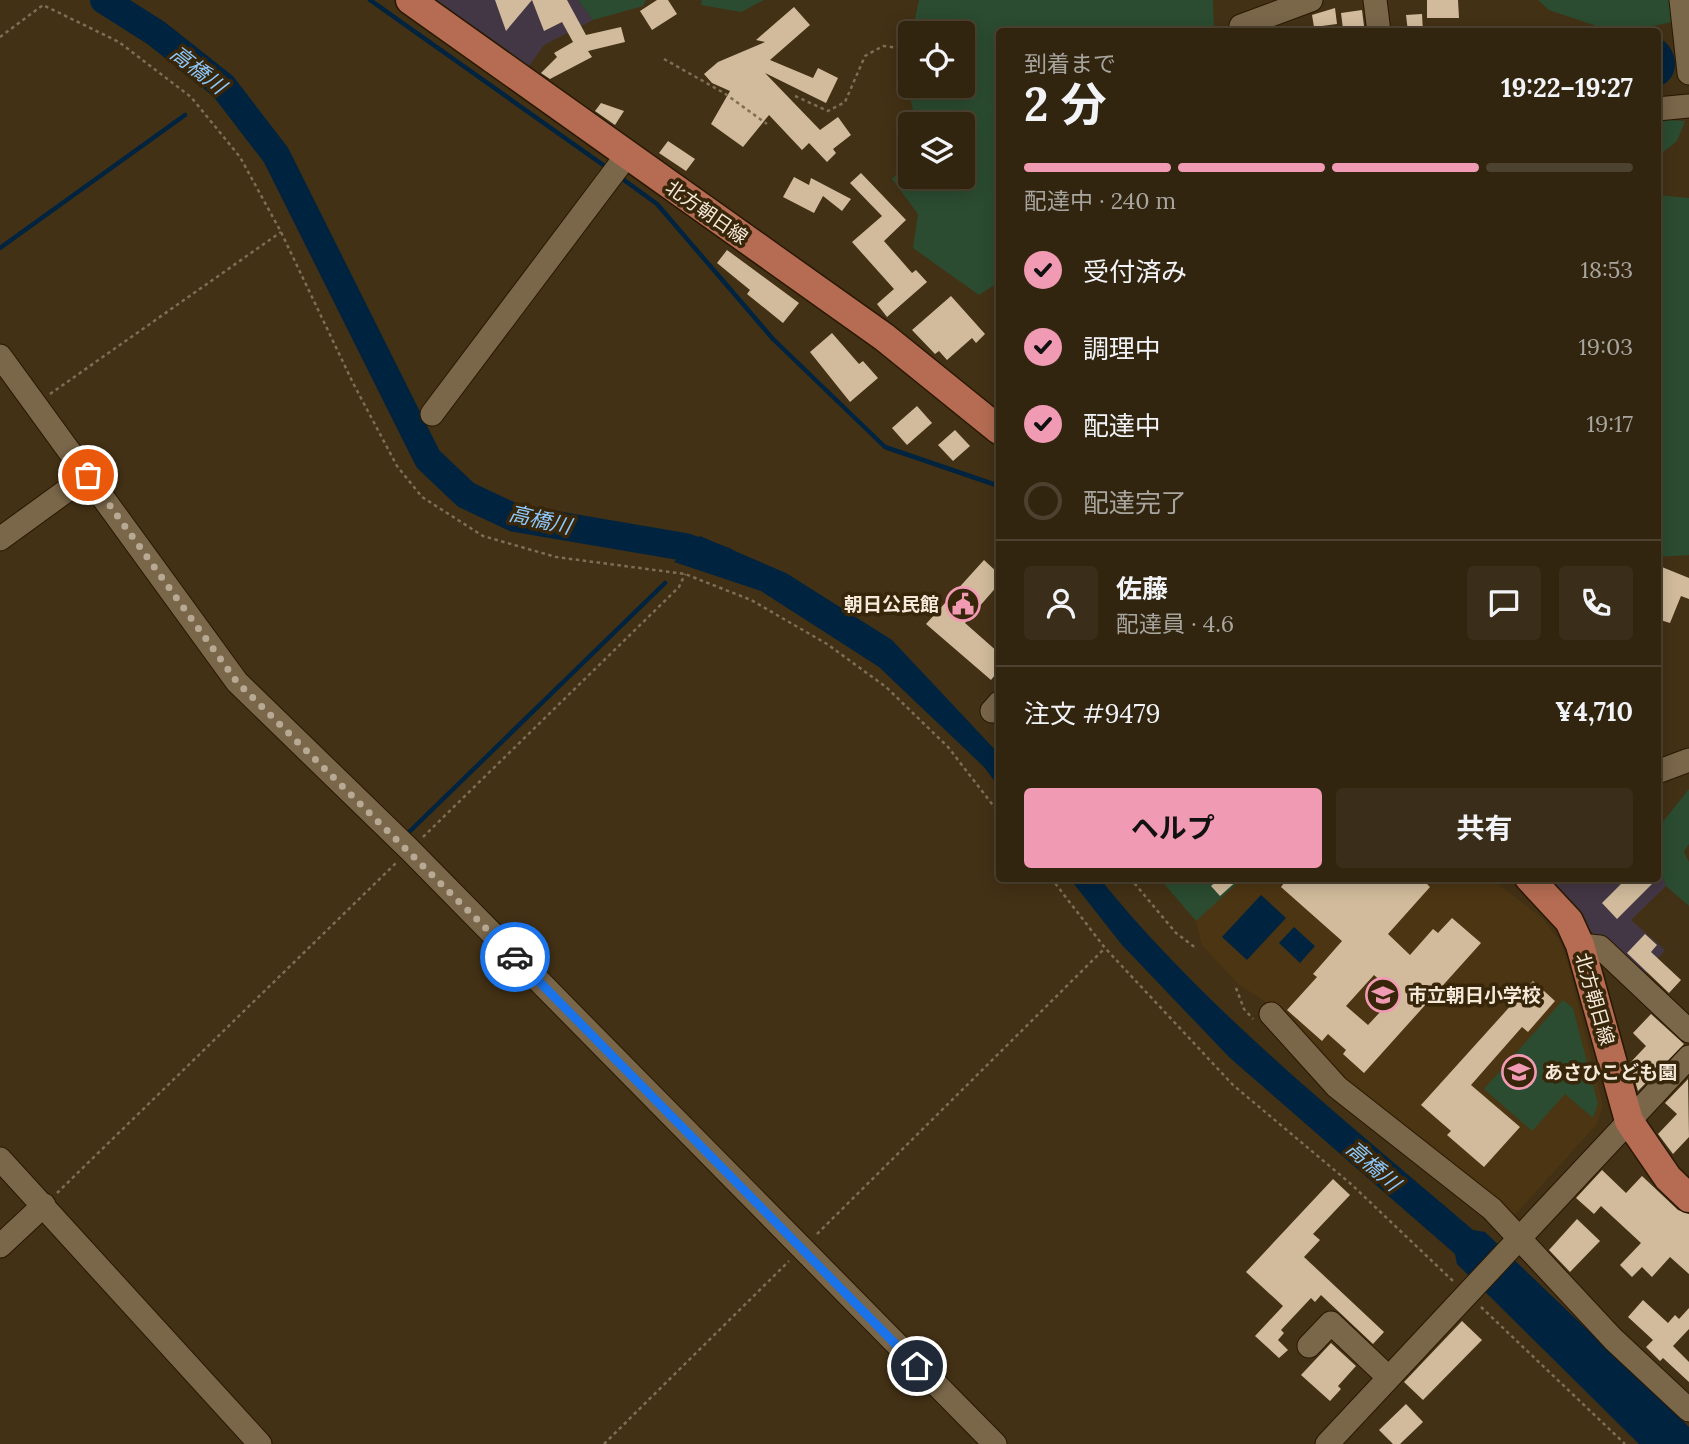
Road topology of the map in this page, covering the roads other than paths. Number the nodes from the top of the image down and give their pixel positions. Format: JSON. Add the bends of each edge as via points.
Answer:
{"nodes":[{"id":1,"x":410,"y":0,"type":"edge"},
{"id":2,"x":1311,"y":0,"type":"edge"},
{"id":3,"x":1375,"y":0,"type":"edge"},
{"id":4,"x":1681,"y":0,"type":"edge"},
{"id":5,"x":1241,"y":26,"type":"dead end"},
{"id":6,"x":1378,"y":28,"type":"edge"},
{"id":7,"x":1689,"y":73,"type":"edge"},
{"id":8,"x":1688,"y":105,"type":"edge"},
{"id":9,"x":1661,"y":109,"type":"edge"},
{"id":10,"x":627,"y":155,"type":"junction"},
{"id":11,"x":0,"y":356,"type":"edge"},
{"id":12,"x":432,"y":414,"type":"dead end"},
{"id":13,"x":996,"y":428,"type":"edge"},
{"id":14,"x":88,"y":475,"type":"junction"},
{"id":15,"x":0,"y":539,"type":"edge"},
{"id":16,"x":1689,"y":760,"type":"edge"},
{"id":17,"x":1661,"y":770,"type":"edge"},
{"id":18,"x":1533,"y":882,"type":"edge"},
{"id":19,"x":1580,"y":945,"type":"junction"},
{"id":20,"x":1270,"y":1014,"type":"dead end"},
{"id":21,"x":1689,"y":1031,"type":"edge"},
{"id":22,"x":1689,"y":1057,"type":"edge"},
{"id":23,"x":1629,"y":1121,"type":"junction"},
{"id":24,"x":0,"y":1159,"type":"edge"},
{"id":25,"x":1689,"y":1198,"type":"edge"},
{"id":26,"x":44,"y":1205,"type":"junction"},
{"id":27,"x":1515,"y":1241,"type":"junction"},
{"id":28,"x":0,"y":1246,"type":"edge"},
{"id":29,"x":1309,"y":1346,"type":"dead end"},
{"id":30,"x":1388,"y":1377,"type":"junction"},
{"id":31,"x":1689,"y":1410,"type":"edge"},
{"id":32,"x":260,"y":1444,"type":"edge"},
{"id":33,"x":995,"y":1444,"type":"edge"},
{"id":34,"x":1327,"y":1444,"type":"edge"}],
"edges":[{"from":1,"to":10,"type":"main road","name":"北方朝日線"},
{"from":2,"to":5,"type":"street"},
{"from":3,"to":6,"type":"street"},
{"from":4,"to":7,"type":"street"},
{"from":8,"to":9,"type":"street"},
{"from":10,"to":12,"type":"street"},
{"from":10,"to":13,"type":"main road","name":"北方朝日線","via":[[884,337]]},
{"from":11,"to":14,"type":"street"},
{"from":14,"to":15,"type":"street"},
{"from":14,"to":33,"type":"street","via":[[237,682],[410,849]]},
{"from":16,"to":17,"type":"street"},
{"from":18,"to":19,"type":"main road","name":"北方朝日線","via":[[1569,921]]},
{"from":19,"to":21,"type":"street","via":[[1600,947]]},
{"from":19,"to":23,"type":"main road","name":"北方朝日線"},
{"from":20,"to":27,"type":"street","via":[[1337,1087],[1492,1209]]},
{"from":22,"to":23,"type":"street"},
{"from":23,"to":25,"type":"main road","name":"北方朝日線","via":[[1668,1178]]},
{"from":23,"to":27,"type":"street"},
{"from":24,"to":26,"type":"street"},
{"from":26,"to":28,"type":"street"},
{"from":26,"to":32,"type":"street"},
{"from":27,"to":30,"type":"street"},
{"from":27,"to":31,"type":"street"},
{"from":29,"to":30,"type":"street","via":[[1331,1324]]},
{"from":30,"to":34,"type":"street"}]}
